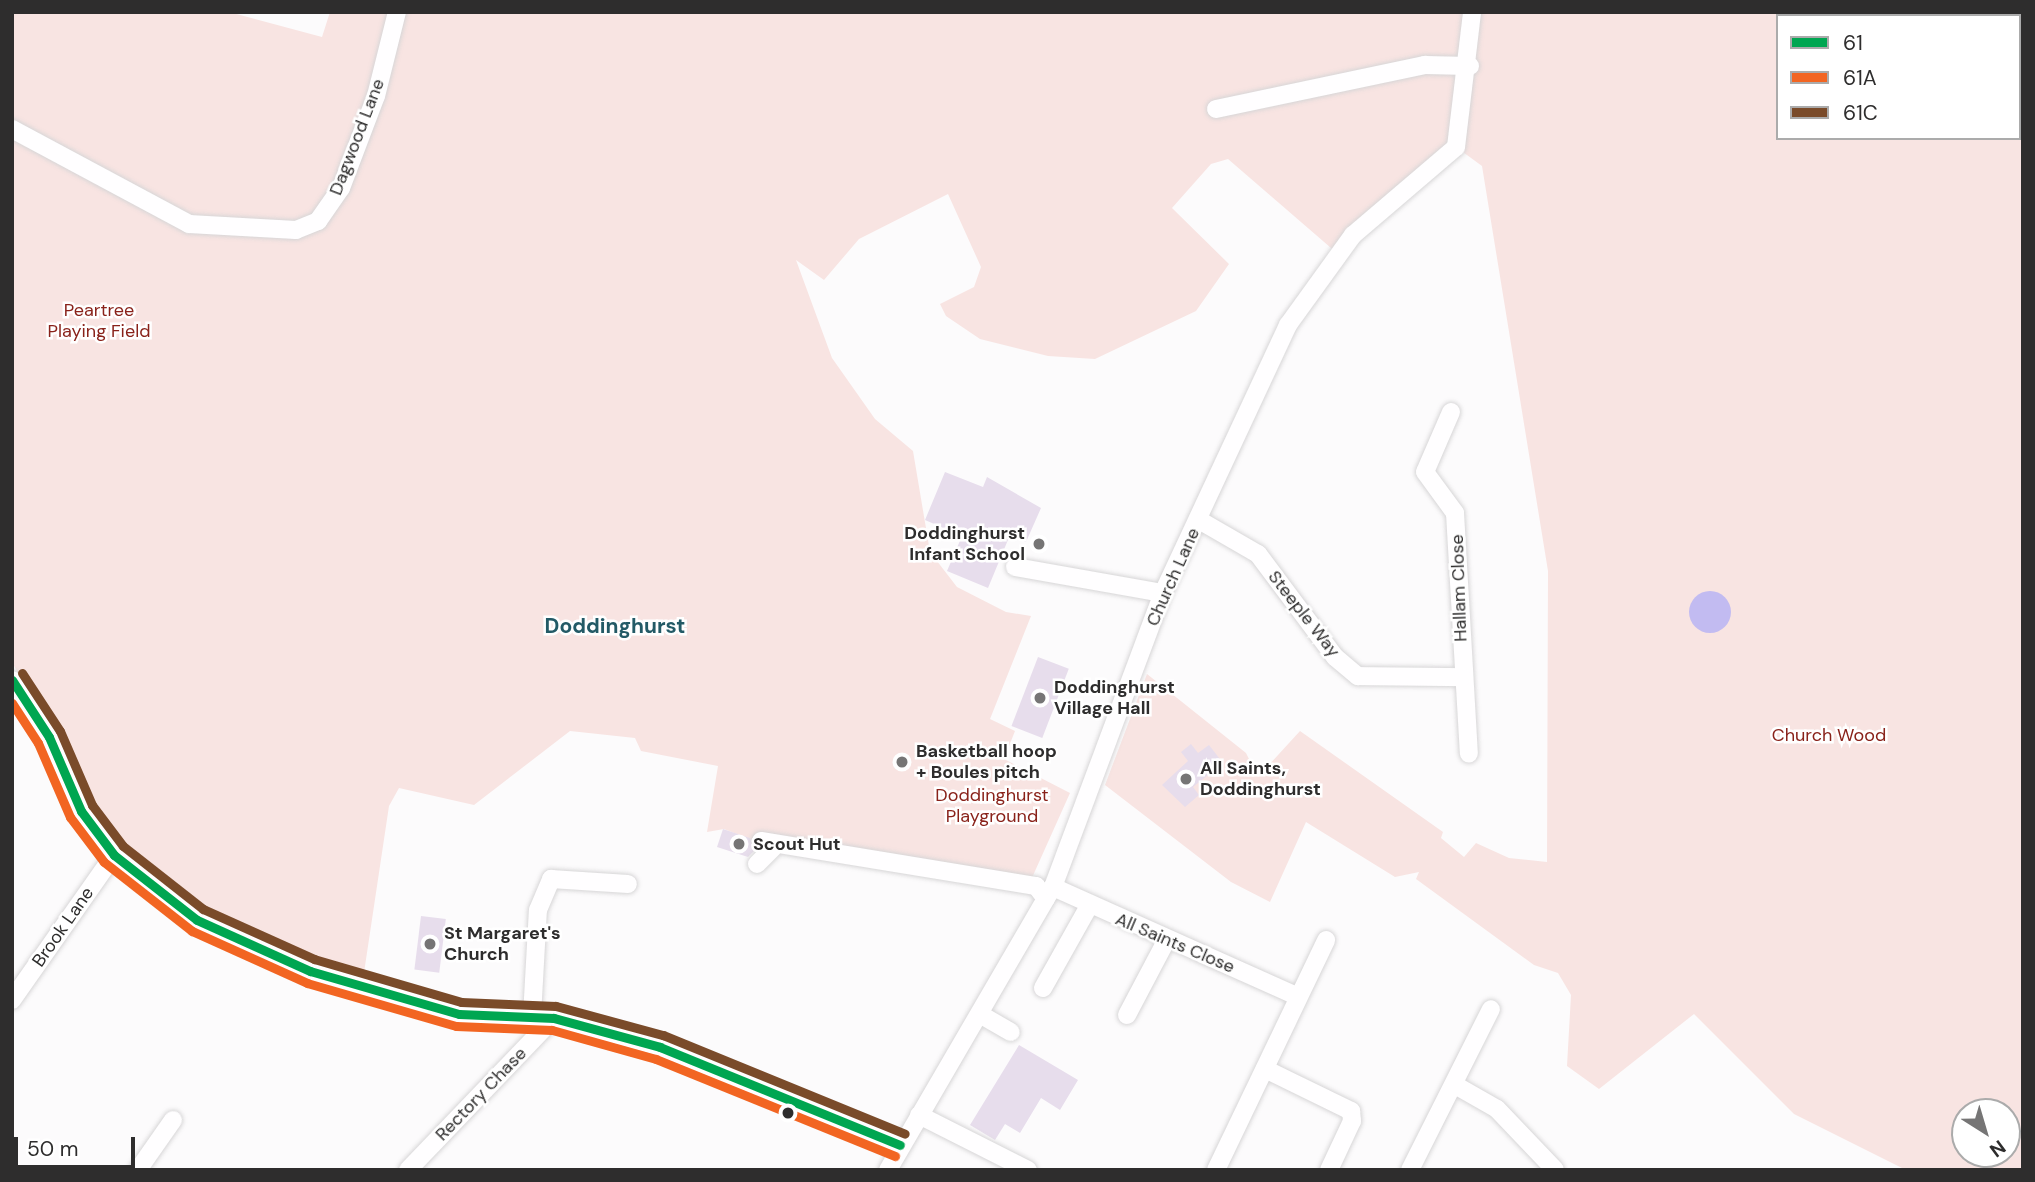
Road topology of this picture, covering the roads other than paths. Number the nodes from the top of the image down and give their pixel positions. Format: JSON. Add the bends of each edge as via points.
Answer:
{"nodes":[{"id":1,"x":397,"y":12,"type":"edge"},
{"id":2,"x":1472,"y":12,"type":"edge"},
{"id":3,"x":1470,"y":66,"type":"junction"},
{"id":4,"x":1216,"y":109,"type":"dead end"},
{"id":5,"x":12,"y":129,"type":"edge"},
{"id":6,"x":1451,"y":412,"type":"dead end"},
{"id":7,"x":1199,"y":520,"type":"junction"},
{"id":8,"x":1015,"y":567,"type":"dead end"},
{"id":9,"x":1163,"y":593,"type":"junction"},
{"id":10,"x":1462,"y":677,"type":"junction"},
{"id":11,"x":12,"y":680,"type":"edge"},
{"id":12,"x":1469,"y":754,"type":"dead end"},
{"id":13,"x":114,"y":855,"type":"junction"},
{"id":14,"x":757,"y":864,"type":"dead end"},
{"id":15,"x":628,"y":884,"type":"dead end"},
{"id":16,"x":1049,"y":893,"type":"junction"},
{"id":17,"x":1089,"y":906,"type":"junction"},
{"id":18,"x":1167,"y":939,"type":"junction"},
{"id":19,"x":1326,"y":940,"type":"dead end"},
{"id":20,"x":1043,"y":988,"type":"dead end"},
{"id":21,"x":1299,"y":997,"type":"junction"},
{"id":22,"x":12,"y":1000,"type":"edge"},
{"id":23,"x":1491,"y":1009,"type":"dead end"},
{"id":24,"x":1126,"y":1015,"type":"dead end"},
{"id":25,"x":532,"y":1016,"type":"junction"},
{"id":26,"x":983,"y":1016,"type":"junction"},
{"id":27,"x":554,"y":1018,"type":"junction"},
{"id":28,"x":1011,"y":1032,"type":"dead end"},
{"id":29,"x":1265,"y":1069,"type":"junction"},
{"id":30,"x":1455,"y":1085,"type":"junction"},
{"id":31,"x":919,"y":1115,"type":"junction"},
{"id":32,"x":173,"y":1120,"type":"dead end"},
{"id":33,"x":900,"y":1145,"type":"junction"},
{"id":34,"x":138,"y":1170,"type":"edge"},
{"id":35,"x":408,"y":1170,"type":"edge"},
{"id":36,"x":888,"y":1170,"type":"edge"},
{"id":37,"x":1028,"y":1170,"type":"edge"},
{"id":38,"x":1216,"y":1170,"type":"edge"},
{"id":39,"x":1329,"y":1170,"type":"edge"},
{"id":40,"x":1410,"y":1170,"type":"edge"},
{"id":41,"x":1555,"y":1170,"type":"edge"}],
"edges":[{"from":1,"to":5,"type":"street","name":"Dagwood Lane","via":[[376,96],[341,188],[318,221],[296,230],[189,225]]},
{"from":2,"to":3,"type":"street","name":"Church Lane"},
{"from":3,"to":4,"type":"street","via":[[1425,65]]},
{"from":3,"to":7,"type":"street","name":"Church Lane","via":[[1456,147],[1353,235],[1317,281],[1250,397]]},
{"from":6,"to":10,"type":"street","name":"Hallam Close","via":[[1425,472],[1455,513]]},
{"from":7,"to":9,"type":"street","name":"Church Lane"},
{"from":7,"to":10,"type":"street","name":"Steeple Way","via":[[1258,554],[1335,657],[1358,676]]},
{"from":8,"to":9,"type":"street"},
{"from":9,"to":16,"type":"street","name":"Church Lane"},
{"from":10,"to":12,"type":"street","name":"Hallam Close"},
{"from":11,"to":13,"type":"street","via":[[49,737],[80,811]]},
{"from":13,"to":22,"type":"street","name":"Brook Lane"},
{"from":13,"to":25,"type":"street","via":[[197,920],[310,971],[459,1014]]},
{"from":14,"to":16,"type":"street","name":"All Saints Close","via":[[767,845],[1005,880]]},
{"from":15,"to":25,"type":"street","via":[[551,879],[538,910]]},
{"from":16,"to":17,"type":"street","name":"All Saints Close"},
{"from":16,"to":26,"type":"street","name":"Church Lane"},
{"from":17,"to":18,"type":"street","name":"All Saints Close"},
{"from":17,"to":20,"type":"street"},
{"from":18,"to":21,"type":"street","name":"All Saints Close"},
{"from":18,"to":24,"type":"street"},
{"from":19,"to":21,"type":"street"},
{"from":21,"to":29,"type":"street"},
{"from":23,"to":30,"type":"street"},
{"from":25,"to":27,"type":"street"},
{"from":26,"to":28,"type":"street"},
{"from":26,"to":31,"type":"street","name":"Church Lane"},
{"from":27,"to":33,"type":"street","via":[[660,1047]]},
{"from":27,"to":35,"type":"street","name":"Rectory Chase"},
{"from":29,"to":38,"type":"street"},
{"from":29,"to":39,"type":"street","via":[[1351,1111],[1352,1121]]},
{"from":30,"to":40,"type":"street"},
{"from":30,"to":41,"type":"street","via":[[1497,1109]]},
{"from":31,"to":33,"type":"street","name":"Church Lane"},
{"from":31,"to":37,"type":"street"},
{"from":32,"to":34,"type":"street"},
{"from":33,"to":36,"type":"street","name":"Church Lane"}]}
